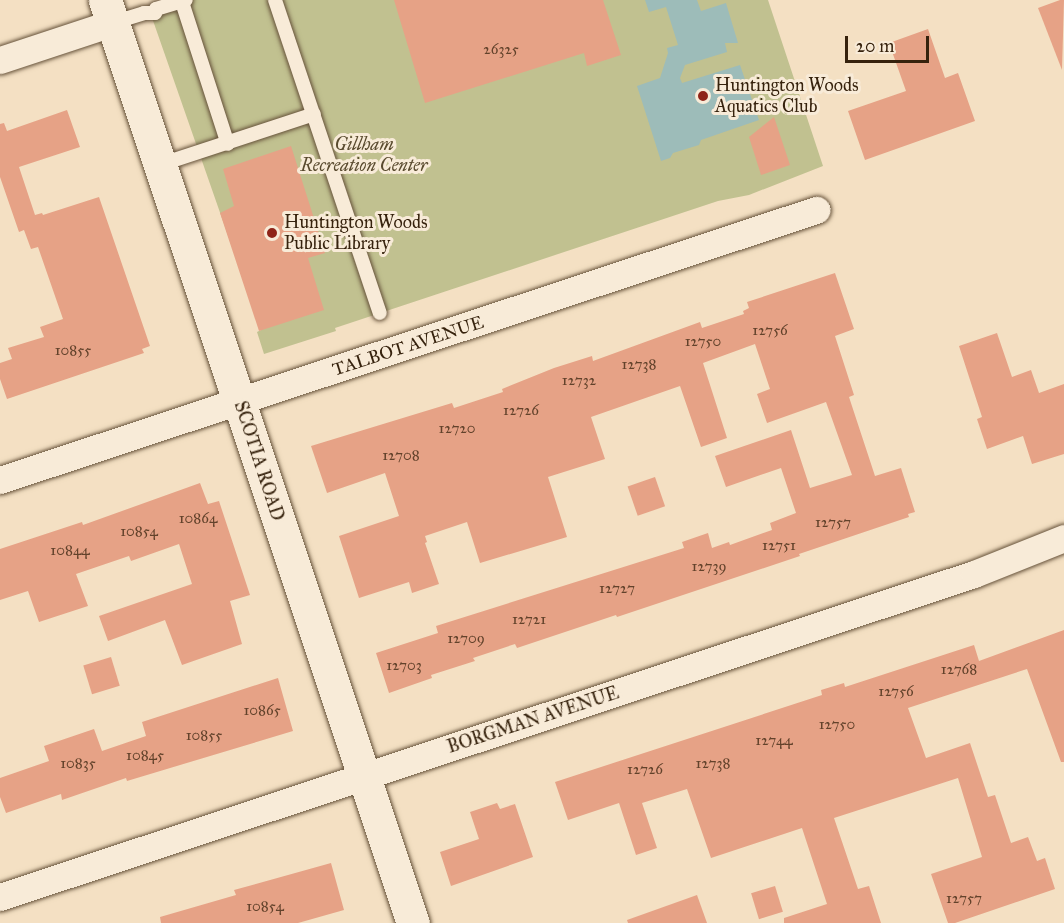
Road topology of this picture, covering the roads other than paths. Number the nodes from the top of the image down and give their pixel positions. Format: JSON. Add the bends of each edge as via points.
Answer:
{"nodes":[{"id":1,"x":275,"y":0,"type":"edge"},
{"id":2,"x":184,"y":1,"type":"edge"},
{"id":3,"x":109,"y":11,"type":"edge"},
{"id":4,"x":0,"y":60,"type":"edge"},
{"id":5,"x":314,"y":114,"type":"junction"},
{"id":6,"x":228,"y":144,"type":"junction"},
{"id":7,"x":159,"y":165,"type":"junction"},
{"id":8,"x":816,"y":210,"type":"dead end"},
{"id":9,"x":380,"y":313,"type":"dead end"},
{"id":10,"x":239,"y":402,"type":"junction"},
{"id":11,"x":0,"y":480,"type":"edge"},
{"id":12,"x":1064,"y":538,"type":"edge"},
{"id":13,"x":363,"y":777,"type":"junction"},
{"id":14,"x":0,"y":897,"type":"edge"},
{"id":15,"x":412,"y":923,"type":"edge"}],
"edges":[{"from":1,"to":5,"type":"lane"},
{"from":2,"to":3,"type":"lane","via":[[156,9],[155,13]]},
{"from":2,"to":6,"type":"lane"},
{"from":3,"to":4,"type":"street"},
{"from":3,"to":7,"type":"street","name":"SCOTIA ROAD"},
{"from":5,"to":6,"type":"lane"},
{"from":5,"to":9,"type":"lane"},
{"from":6,"to":7,"type":"lane"},
{"from":7,"to":10,"type":"street","name":"SCOTIA ROAD"},
{"from":8,"to":10,"type":"street","name":"TALBOT AVENUE"},
{"from":10,"to":11,"type":"street","name":"TALBOT AVENUE"},
{"from":10,"to":13,"type":"street","name":"SCOTIA ROAD"},
{"from":12,"to":13,"type":"street","name":"BORGMAN AVENUE","via":[[974,574]]},
{"from":13,"to":14,"type":"street","name":"BORGMAN AVENUE"},
{"from":13,"to":15,"type":"street","name":"SCOTIA ROAD"}]}
